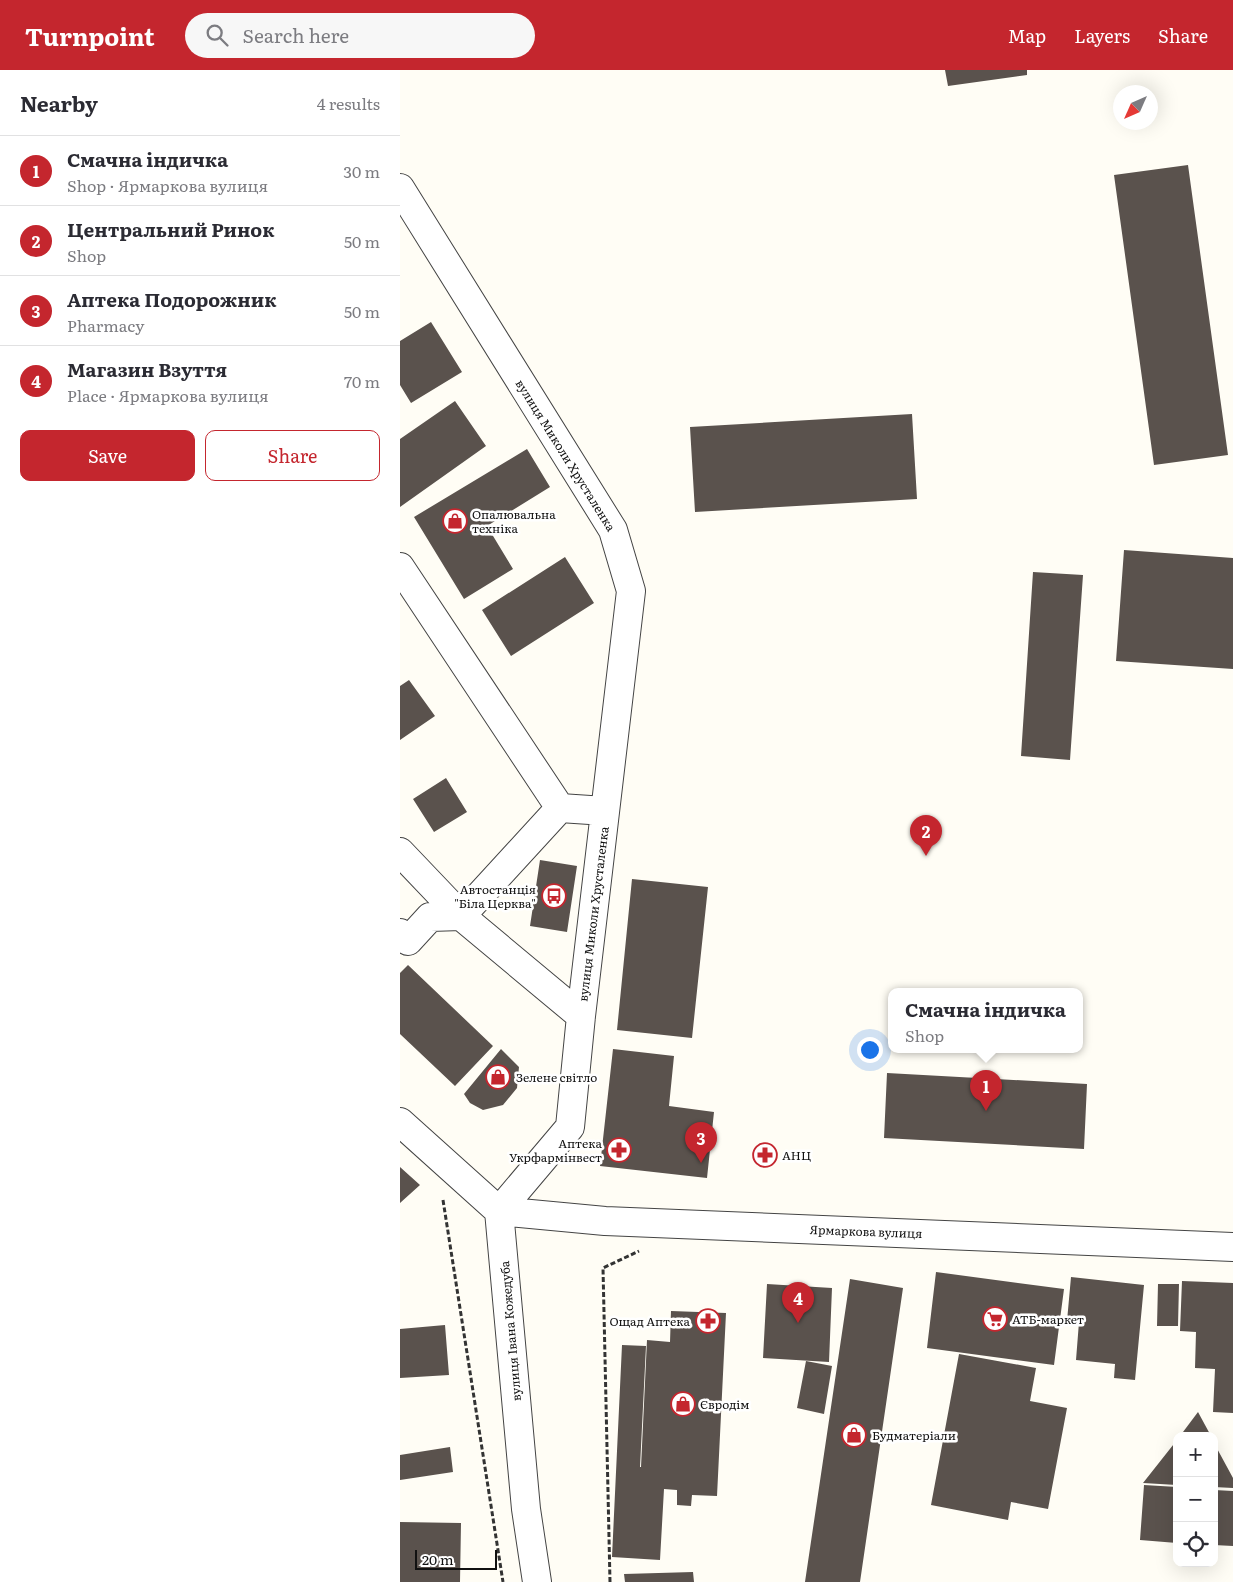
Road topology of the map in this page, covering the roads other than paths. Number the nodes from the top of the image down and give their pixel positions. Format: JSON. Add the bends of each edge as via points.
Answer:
{"nodes":[{"id":1,"x":400,"y":188,"type":"edge"},
{"id":2,"x":400,"y":567,"type":"edge"},
{"id":3,"x":560,"y":808,"type":"junction"},
{"id":4,"x":605,"y":812,"type":"junction"},
{"id":5,"x":400,"y":852,"type":"edge"},
{"id":6,"x":462,"y":916,"type":"junction"},
{"id":7,"x":400,"y":933,"type":"edge"},
{"id":8,"x":581,"y":1016,"type":"junction"},
{"id":9,"x":400,"y":1122,"type":"edge"},
{"id":10,"x":499,"y":1211,"type":"junction"},
{"id":11,"x":1233,"y":1247,"type":"edge"},
{"id":12,"x":537,"y":1582,"type":"edge"}],
"edges":[{"from":1,"to":4,"type":"street","name":"вулиця Миколи Хрусталенка","via":[[613,530],[631,591]]},
{"from":2,"to":3,"type":"street"},
{"from":3,"to":4,"type":"street","name":"вулиця Миколи Хрусталенка"},
{"from":3,"to":6,"type":"street"},
{"from":4,"to":8,"type":"street","name":"вулиця Миколи Хрусталенка"},
{"from":5,"to":6,"type":"street","name":"вулиця Миколи Хрусталенка"},
{"from":6,"to":7,"type":"street","via":[[430,917],[408,941]]},
{"from":6,"to":8,"type":"street","name":"вулиця Миколи Хрусталенка"},
{"from":8,"to":10,"type":"street","name":"вулиця Миколи Хрусталенка","via":[[570,1127]]},
{"from":9,"to":10,"type":"street"},
{"from":10,"to":11,"type":"street","name":"Ярмаркова вулиця","via":[[605,1221]]},
{"from":10,"to":12,"type":"street","name":"вулиця Івана Кожедуба","via":[[526,1509]]}]}
